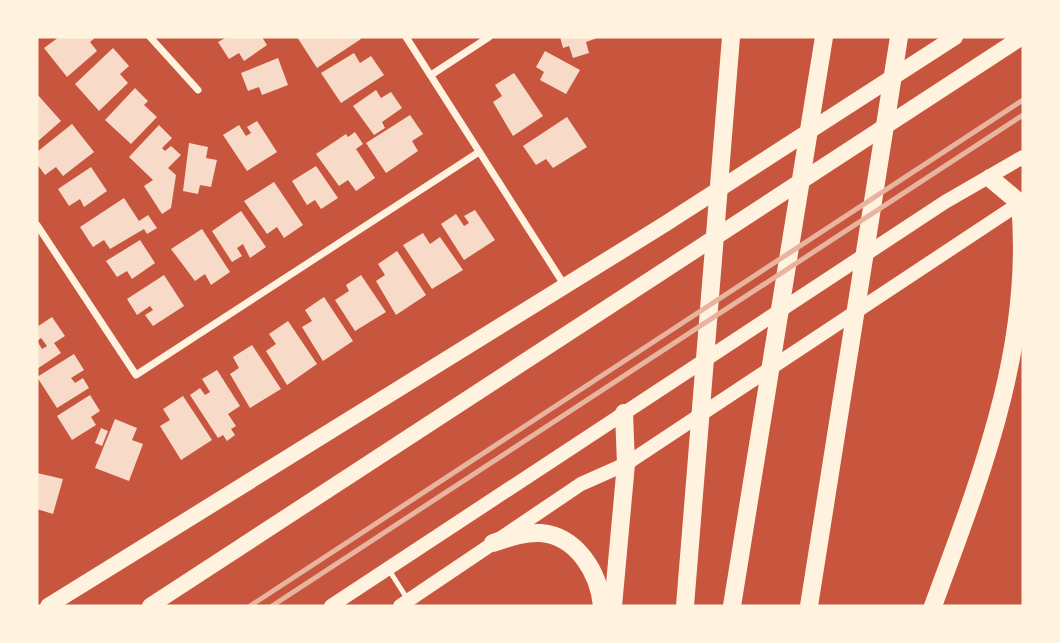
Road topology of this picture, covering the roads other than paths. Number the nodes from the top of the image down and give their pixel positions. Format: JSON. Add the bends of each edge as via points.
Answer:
{"nodes":[{"id":1,"x":150,"y":37,"type":"edge"},
{"id":2,"x":406,"y":37,"type":"edge"},
{"id":3,"x":489,"y":37,"type":"edge"},
{"id":4,"x":731,"y":37,"type":"edge"},
{"id":5,"x":899,"y":37,"type":"edge"},
{"id":6,"x":954,"y":37,"type":"edge"},
{"id":7,"x":1022,"y":37,"type":"edge"},
{"id":8,"x":823,"y":41,"type":"edge"},
{"id":9,"x":431,"y":75,"type":"junction"},
{"id":10,"x":198,"y":90,"type":"dead end"},
{"id":11,"x":479,"y":152,"type":"junction"},
{"id":12,"x":1023,"y":157,"type":"edge"},
{"id":13,"x":990,"y":178,"type":"junction"},
{"id":14,"x":1021,"y":202,"type":"edge"},
{"id":15,"x":37,"y":225,"type":"edge"},
{"id":16,"x":565,"y":286,"type":"junction"},
{"id":17,"x":624,"y":413,"type":"junction"},
{"id":18,"x":626,"y":464,"type":"junction"},
{"id":19,"x":493,"y":543,"type":"junction"},
{"id":20,"x":388,"y":567,"type":"junction"},
{"id":21,"x":406,"y":604,"type":"edge"},
{"id":22,"x":48,"y":606,"type":"edge"},
{"id":23,"x":149,"y":606,"type":"edge"},
{"id":24,"x":331,"y":606,"type":"edge"},
{"id":25,"x":602,"y":606,"type":"edge"},
{"id":26,"x":614,"y":606,"type":"edge"},
{"id":27,"x":685,"y":606,"type":"edge"},
{"id":28,"x":732,"y":606,"type":"edge"},
{"id":29,"x":809,"y":606,"type":"edge"},
{"id":30,"x":933,"y":606,"type":"edge"}],
"edges":[{"from":1,"to":10,"type":"street"},
{"from":2,"to":9,"type":"street"},
{"from":3,"to":9,"type":"street"},
{"from":4,"to":27,"type":"highway"},
{"from":5,"to":29,"type":"highway"},
{"from":6,"to":16,"type":"main road"},
{"from":7,"to":23,"type":"main road"},
{"from":8,"to":28,"type":"highway"},
{"from":9,"to":11,"type":"street"},
{"from":11,"to":15,"type":"street","via":[[136,375]]},
{"from":11,"to":16,"type":"street"},
{"from":12,"to":13,"type":"main road"},
{"from":13,"to":14,"type":"highway"},
{"from":13,"to":17,"type":"main road","via":[[945,202]]},
{"from":14,"to":18,"type":"main road"},
{"from":14,"to":30,"type":"highway","via":[[1022,263],[1002,401],[982,476]]},
{"from":16,"to":22,"type":"main road"},
{"from":17,"to":18,"type":"highway"},
{"from":17,"to":20,"type":"main road"},
{"from":18,"to":19,"type":"main road","via":[[580,484]]},
{"from":18,"to":26,"type":"highway"},
{"from":19,"to":21,"type":"main road"},
{"from":19,"to":25,"type":"highway","via":[[523,534],[556,536],[581,554]]},
{"from":20,"to":21,"type":"lane"},
{"from":20,"to":24,"type":"main road"}]}
